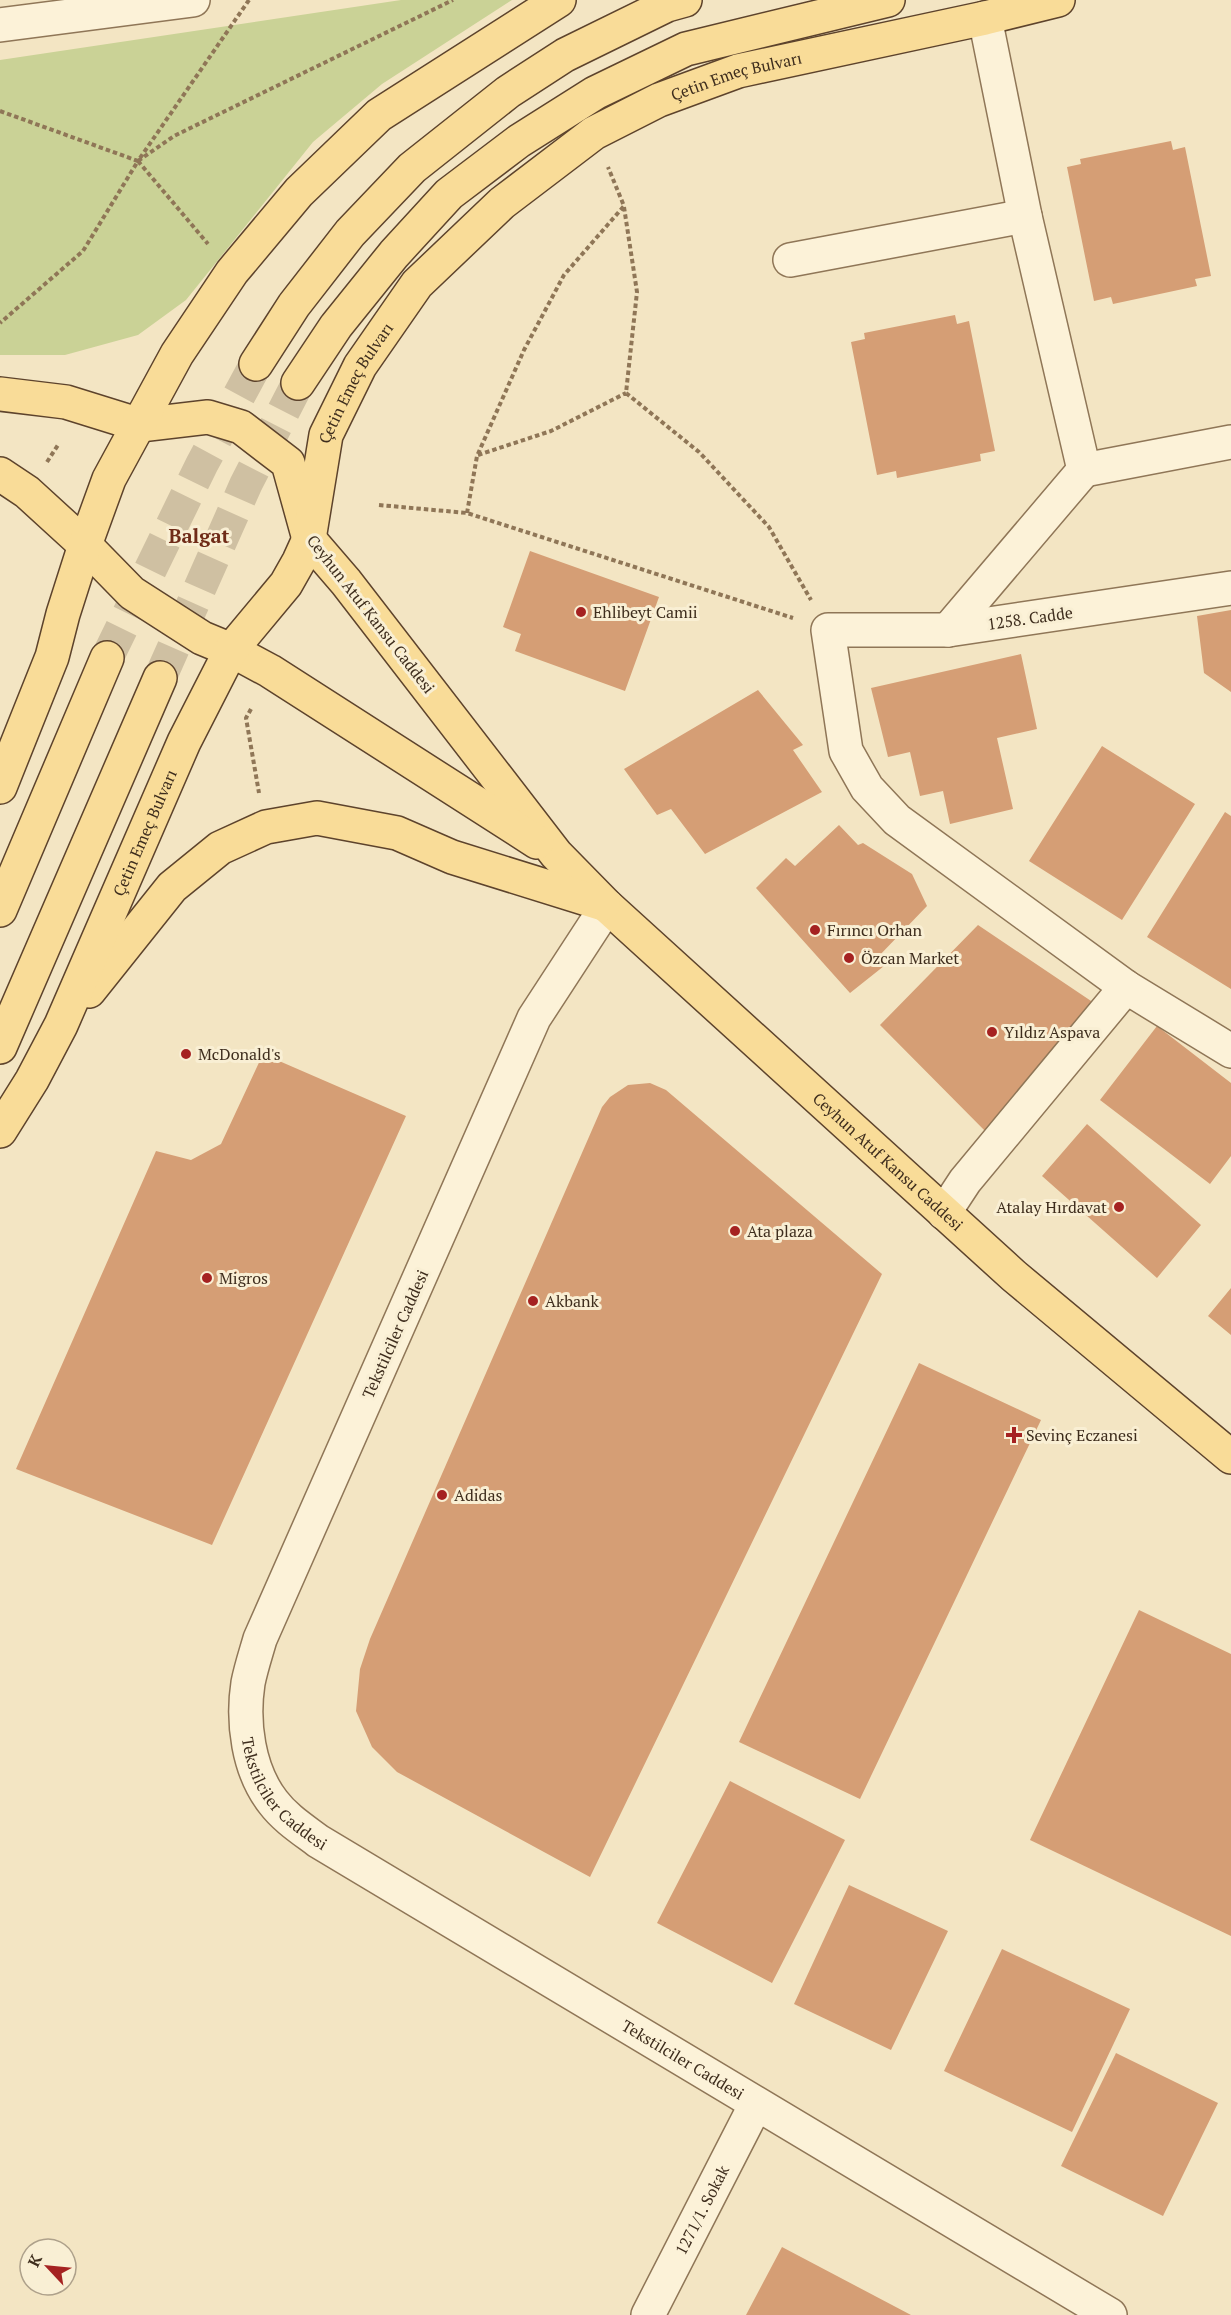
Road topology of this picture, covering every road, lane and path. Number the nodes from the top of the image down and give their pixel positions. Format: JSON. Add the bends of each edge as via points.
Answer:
{"nodes":[{"id":1,"x":193,"y":0,"type":"edge"},
{"id":2,"x":249,"y":0,"type":"edge"},
{"id":3,"x":453,"y":0,"type":"edge"},
{"id":4,"x":559,"y":0,"type":"edge"},
{"id":5,"x":685,"y":0,"type":"edge"},
{"id":6,"x":888,"y":0,"type":"edge"},
{"id":7,"x":1058,"y":0,"type":"edge"},
{"id":8,"x":985,"y":18,"type":"junction"},
{"id":9,"x":0,"y":25,"type":"edge"},
{"id":10,"x":0,"y":111,"type":"edge"},
{"id":11,"x":594,"y":133,"type":"junction"},
{"id":12,"x":138,"y":161,"type":"junction"},
{"id":13,"x":624,"y":206,"type":"junction"},
{"id":14,"x":1026,"y":216,"type":"junction"},
{"id":15,"x":790,"y":260,"type":"dead end"},
{"id":16,"x":232,"y":272,"type":"junction"},
{"id":17,"x":0,"y":323,"type":"edge"},
{"id":18,"x":256,"y":364,"type":"tunnel mouth"},
{"id":19,"x":298,"y":383,"type":"tunnel mouth"},
{"id":20,"x":626,"y":393,"type":"junction"},
{"id":21,"x":0,"y":394,"type":"edge"},
{"id":22,"x":140,"y":425,"type":"junction"},
{"id":23,"x":1231,"y":442,"type":"edge"},
{"id":24,"x":58,"y":444,"type":"dead end"},
{"id":25,"x":477,"y":456,"type":"junction"},
{"id":26,"x":47,"y":463,"type":"dead end"},
{"id":27,"x":1084,"y":470,"type":"junction"},
{"id":28,"x":0,"y":474,"type":"edge"},
{"id":29,"x":379,"y":505,"type":"dead end"},
{"id":30,"x":467,"y":513,"type":"junction"},
{"id":31,"x":309,"y":539,"type":"junction"},
{"id":32,"x":85,"y":545,"type":"junction"},
{"id":33,"x":1231,"y":588,"type":"edge"},
{"id":34,"x":828,"y":630,"type":"junction"},
{"id":35,"x":948,"y":630,"type":"junction"},
{"id":36,"x":231,"y":650,"type":"junction"},
{"id":37,"x":107,"y":658,"type":"tunnel mouth"},
{"id":38,"x":160,"y":678,"type":"tunnel mouth"},
{"id":39,"x":252,"y":710,"type":"dead end"},
{"id":40,"x":0,"y":787,"type":"edge"},
{"id":41,"x":260,"y":795,"type":"dead end"},
{"id":42,"x":556,"y":854,"type":"junction"},
{"id":43,"x":607,"y":906,"type":"junction"},
{"id":44,"x":0,"y":910,"type":"edge"},
{"id":45,"x":1126,"y":987,"type":"junction"},
{"id":46,"x":62,"y":1025,"type":"junction"},
{"id":47,"x":0,"y":1047,"type":"edge"},
{"id":48,"x":1231,"y":1051,"type":"edge"},
{"id":49,"x":0,"y":1131,"type":"edge"},
{"id":50,"x":944,"y":1213,"type":"junction"},
{"id":51,"x":1231,"y":1457,"type":"edge"},
{"id":52,"x":756,"y":2104,"type":"junction"},
{"id":53,"x":648,"y":2315,"type":"edge"},
{"id":54,"x":1110,"y":2315,"type":"edge"}],
"edges":[{"from":1,"to":9,"type":"street"},
{"from":2,"to":12,"type":"path"},
{"from":3,"to":12,"type":"path","via":[[174,136]]},
{"from":4,"to":16,"type":"main road","via":[[379,115],[299,192]]},
{"from":5,"to":18,"type":"main road","via":[[667,4],[566,55],[508,92],[412,168],[350,233],[294,305]]},
{"from":6,"to":19,"type":"main road","via":[[686,49],[595,93],[519,141],[449,194],[394,254],[336,326]]},
{"from":7,"to":8,"type":"main road","name":"Çetin Emeç Bulvarı"},
{"from":8,"to":11,"type":"main road","name":"Çetin Emeç Bulvarı","via":[[738,70],[659,100]]},
{"from":8,"to":14,"type":"street"},
{"from":10,"to":12,"type":"path"},
{"from":11,"to":13,"type":"path"},
{"from":11,"to":31,"type":"main road","name":"Çetin Emeç Bulvarı","via":[[502,203],[417,284],[360,366],[326,435]]},
{"from":12,"to":16,"type":"path"},
{"from":12,"to":17,"type":"path","via":[[83,250]]},
{"from":13,"to":20,"type":"path","via":[[637,292]]},
{"from":13,"to":25,"type":"path","via":[[564,275],[524,350]]},
{"from":14,"to":15,"type":"street"},
{"from":14,"to":27,"type":"street"},
{"from":16,"to":22,"type":"main road","via":[[177,354]]},
{"from":20,"to":25,"type":"path","via":[[551,431]]},
{"from":20,"to":34,"type":"path","via":[[699,452],[769,527]]},
{"from":21,"to":22,"type":"main road","name":"Ceyhun Atuf Kansu Caddesi","via":[[66,402]]},
{"from":22,"to":31,"type":"main road","name":"Ceyhun Atuf Kansu Caddesi","via":[[208,417],[241,427],[288,463]]},
{"from":22,"to":32,"type":"main road","via":[[109,479]]},
{"from":23,"to":27,"type":"street"},
{"from":24,"to":26,"type":"path"},
{"from":25,"to":30,"type":"path"},
{"from":27,"to":35,"type":"street"},
{"from":28,"to":32,"type":"main road","name":"Ceyhun Atuf Kansu Caddesi","via":[[27,492]]},
{"from":29,"to":30,"type":"path"},
{"from":30,"to":34,"type":"path"},
{"from":31,"to":36,"type":"main road","name":"Çetin Emeç Bulvarı","via":[[286,584]]},
{"from":31,"to":42,"type":"main road","name":"Ceyhun Atuf Kansu Caddesi"},
{"from":32,"to":36,"type":"main road","name":"Ceyhun Atuf Kansu Caddesi","via":[[132,593],[202,638]]},
{"from":32,"to":40,"type":"main road","via":[[52,657]]},
{"from":33,"to":35,"type":"street","name":"1258. Cadde"},
{"from":34,"to":35,"type":"street","name":"1258. Cadde"},
{"from":34,"to":45,"type":"street","via":[[846,751],[867,788],[897,820]]},
{"from":36,"to":42,"type":"main road","name":"Ceyhun Atuf Kansu Caddesi"},
{"from":36,"to":46,"type":"main road","name":"Çetin Emeç Bulvarı","via":[[184,742]]},
{"from":37,"to":44,"type":"main road"},
{"from":38,"to":47,"type":"main road"},
{"from":39,"to":41,"type":"path","via":[[246,718]]},
{"from":42,"to":43,"type":"main road","name":"Ceyhun Atuf Kansu Caddesi"},
{"from":43,"to":46,"type":"main road","via":[[452,857],[398,833],[317,818],[267,827],[220,848],[172,887]]},
{"from":43,"to":50,"type":"main road","name":"Ceyhun Atuf Kansu Caddesi"},
{"from":43,"to":52,"type":"street","name":"Tekstilciler Caddesi","via":[[534,1018],[260,1639],[248,1684],[247,1736],[258,1776],[272,1802],[318,1841]]},
{"from":45,"to":48,"type":"street"},
{"from":45,"to":50,"type":"street","via":[[965,1181]]},
{"from":46,"to":49,"type":"main road","name":"Çetin Emeç Bulvarı"},
{"from":50,"to":51,"type":"main road","name":"Ceyhun Atuf Kansu Caddesi"},
{"from":52,"to":53,"type":"street","name":"1271/1. Sokak"},
{"from":52,"to":54,"type":"street","name":"Tekstilciler Caddesi"}]}
